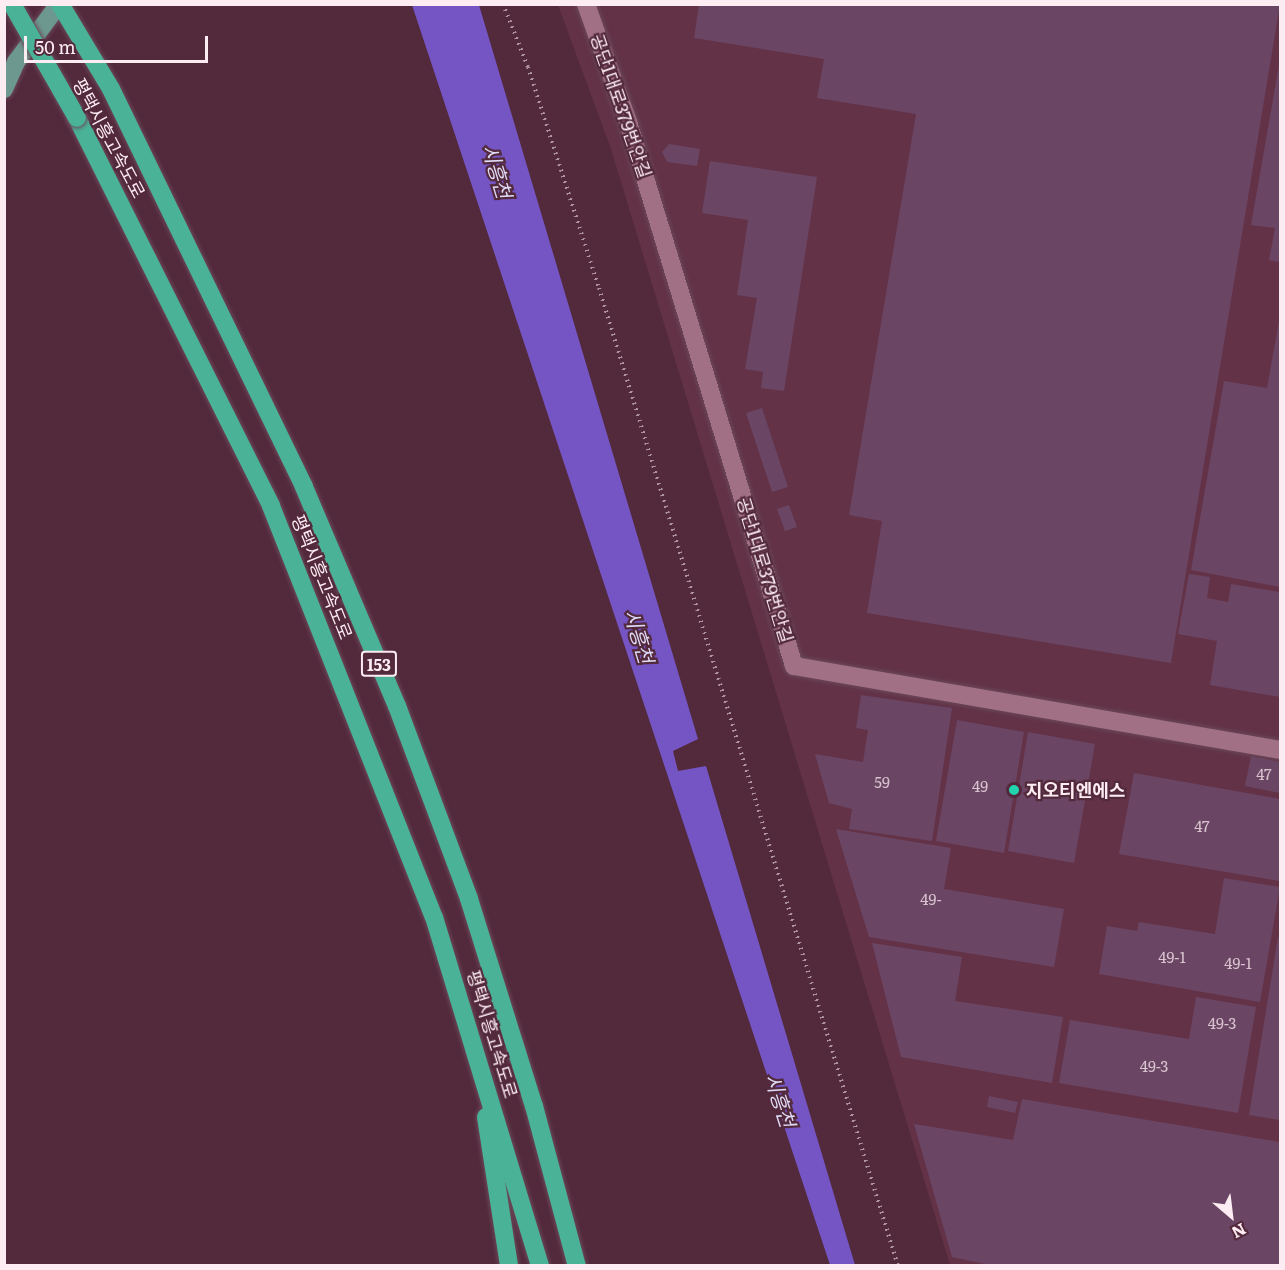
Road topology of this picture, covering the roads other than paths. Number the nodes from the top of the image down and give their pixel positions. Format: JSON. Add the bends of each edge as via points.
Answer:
{"nodes":[{"id":1,"x":10,"y":4,"type":"edge"},
{"id":2,"x":59,"y":4,"type":"edge"},
{"id":3,"x":586,"y":4,"type":"edge"},
{"id":4,"x":4,"y":9,"type":"edge"},
{"id":5,"x":4,"y":90,"type":"edge"},
{"id":6,"x":1281,"y":750,"type":"edge"},
{"id":7,"x":476,"y":1053,"type":"junction"},
{"id":8,"x":509,"y":1266,"type":"edge"},
{"id":9,"x":540,"y":1266,"type":"edge"},
{"id":10,"x":577,"y":1266,"type":"edge"}],
"edges":[{"from":1,"to":4,"type":"main road"},
{"from":1,"to":7,"type":"highway","name":"평택시흥고속도로","number":"153","bridge":true,"via":[[77,118],[271,506],[434,917]]},
{"from":2,"to":5,"type":"main road","via":[[16,62]]},
{"from":2,"to":10,"type":"highway","name":"평택시흥고속도로","number":"153","via":[[111,89],[304,487],[397,706],[469,899],[534,1106]]},
{"from":3,"to":6,"type":"street","name":"공단1대로379번안길","via":[[628,122],[794,666]]},
{"from":7,"to":8,"type":"highway"},
{"from":7,"to":9,"type":"highway","name":"평택시흥고속도로","number":"153"}]}
